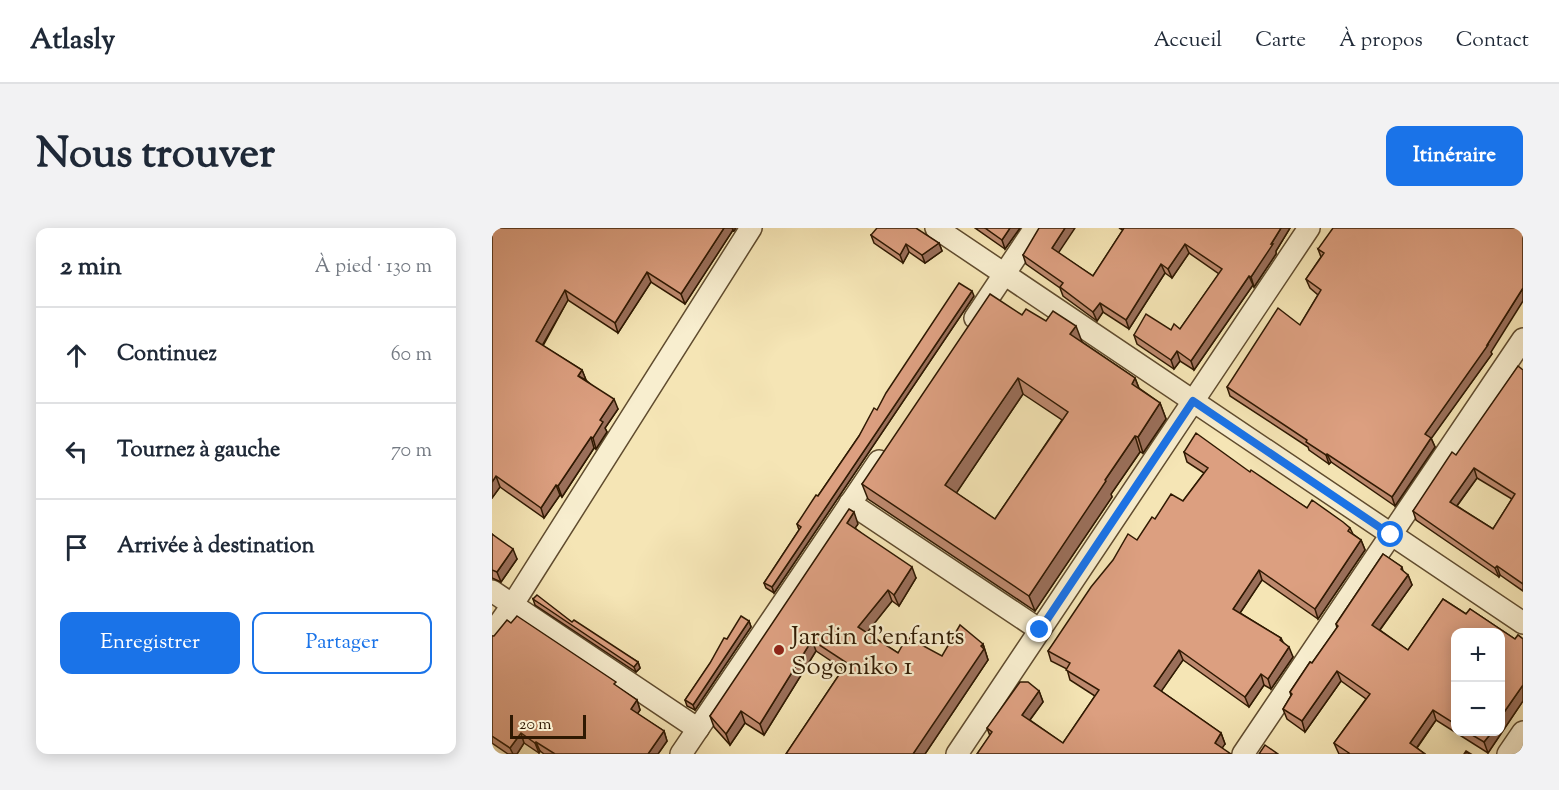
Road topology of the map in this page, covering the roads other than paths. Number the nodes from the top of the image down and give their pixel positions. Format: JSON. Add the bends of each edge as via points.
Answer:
{"nodes":[{"id":1,"x":751,"y":228,"type":"edge"},
{"id":2,"x":936,"y":228,"type":"edge"},
{"id":3,"x":1035,"y":228,"type":"edge"},
{"id":4,"x":1309,"y":228,"type":"edge"},
{"id":5,"x":1005,"y":274,"type":"junction"},
{"id":6,"x":966,"y":331,"type":"edge"},
{"id":7,"x":1523,"y":339,"type":"edge"},
{"id":8,"x":1193,"y":401,"type":"junction"},
{"id":9,"x":889,"y":446,"type":"edge"},
{"id":10,"x":850,"y":503,"type":"junction"},
{"id":11,"x":1391,"y":535,"type":"junction"},
{"id":12,"x":492,"y":591,"type":"edge"},
{"id":13,"x":513,"y":604,"type":"junction"},
{"id":14,"x":1523,"y":623,"type":"edge"},
{"id":15,"x":1040,"y":630,"type":"junction"},
{"id":16,"x":492,"y":634,"type":"edge"},
{"id":17,"x":698,"y":729,"type":"junction"},
{"id":18,"x":1523,"y":732,"type":"edge"},
{"id":19,"x":681,"y":754,"type":"edge"},
{"id":20,"x":957,"y":754,"type":"edge"},
{"id":21,"x":1243,"y":754,"type":"edge"},
{"id":22,"x":1508,"y":754,"type":"edge"}],
"edges":[{"from":1,"to":13,"type":"street"},
{"from":2,"to":5,"type":"street"},
{"from":3,"to":5,"type":"street"},
{"from":4,"to":8,"type":"street"},
{"from":5,"to":6,"type":"street"},
{"from":5,"to":8,"type":"street"},
{"from":7,"to":11,"type":"street"},
{"from":8,"to":11,"type":"street"},
{"from":8,"to":15,"type":"street"},
{"from":9,"to":10,"type":"street"},
{"from":10,"to":15,"type":"street"},
{"from":10,"to":17,"type":"street"},
{"from":11,"to":14,"type":"street"},
{"from":11,"to":21,"type":"street"},
{"from":12,"to":13,"type":"street"},
{"from":13,"to":16,"type":"street"},
{"from":13,"to":17,"type":"street"},
{"from":15,"to":20,"type":"street"},
{"from":17,"to":19,"type":"street"},
{"from":18,"to":22,"type":"street"}]}
